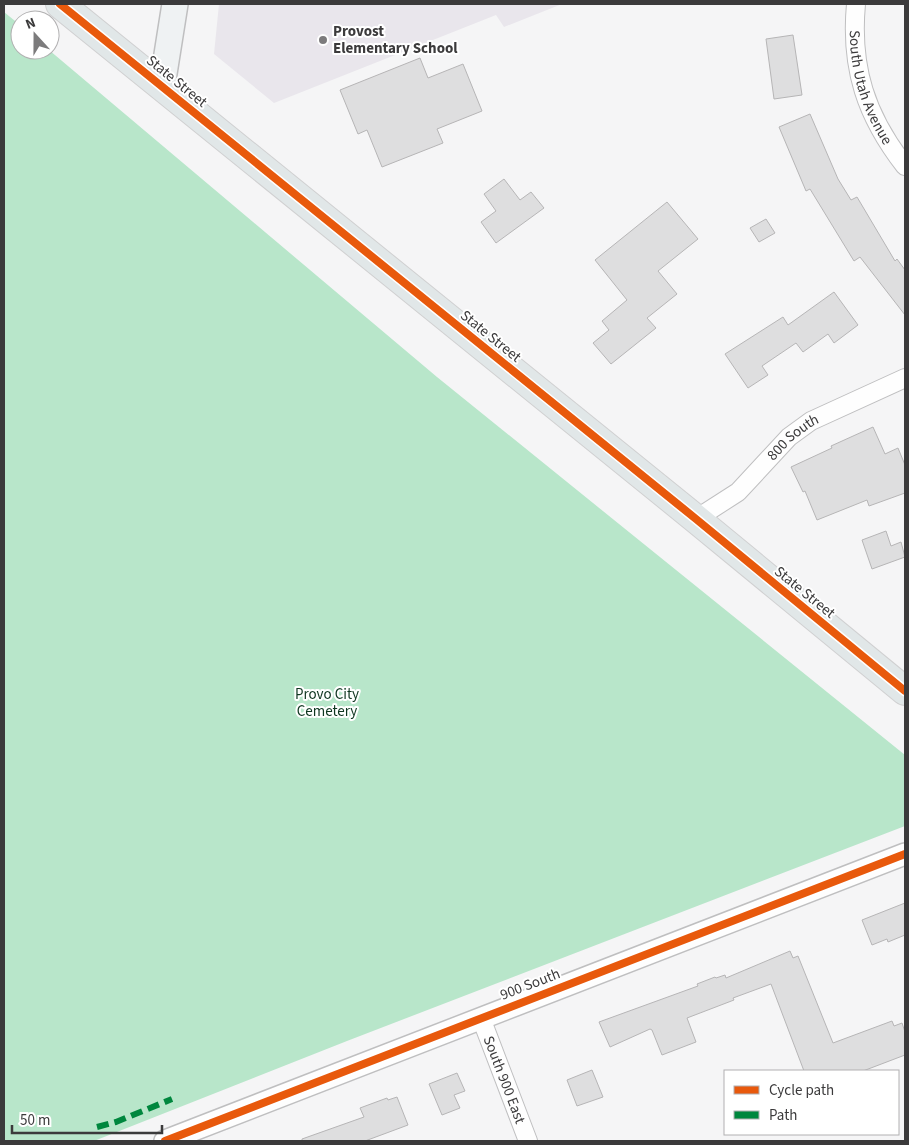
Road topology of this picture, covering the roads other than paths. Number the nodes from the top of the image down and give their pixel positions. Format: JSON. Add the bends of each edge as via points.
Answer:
{"nodes":[{"id":1,"x":60,"y":4,"type":"edge"},
{"id":2,"x":175,"y":4,"type":"edge"},
{"id":3,"x":856,"y":4,"type":"edge"},
{"id":4,"x":162,"y":86,"type":"junction"},
{"id":5,"x":905,"y":166,"type":"edge"},
{"id":6,"x":905,"y":378,"type":"edge"},
{"id":7,"x":696,"y":519,"type":"junction"},
{"id":8,"x":905,"y":691,"type":"edge"},
{"id":9,"x":905,"y":854,"type":"edge"},
{"id":10,"x":480,"y":1018,"type":"junction"},
{"id":11,"x":165,"y":1141,"type":"edge"},
{"id":12,"x":528,"y":1141,"type":"edge"}],
"edges":[{"from":1,"to":4,"type":"main road","name":"State Street"},
{"from":2,"to":4,"type":"main road"},
{"from":3,"to":5,"type":"street","name":"South Utah Avenue","via":[[855,52],[860,82],[888,144]]},
{"from":4,"to":7,"type":"main road","name":"State Street"},
{"from":6,"to":7,"type":"street","name":"800 South","via":[[811,421],[789,437],[738,492]]},
{"from":7,"to":8,"type":"main road","name":"State Street"},
{"from":9,"to":10,"type":"street","name":"900 South"},
{"from":10,"to":11,"type":"street","name":"900 South"},
{"from":10,"to":12,"type":"street","name":"South 900 East"}]}
